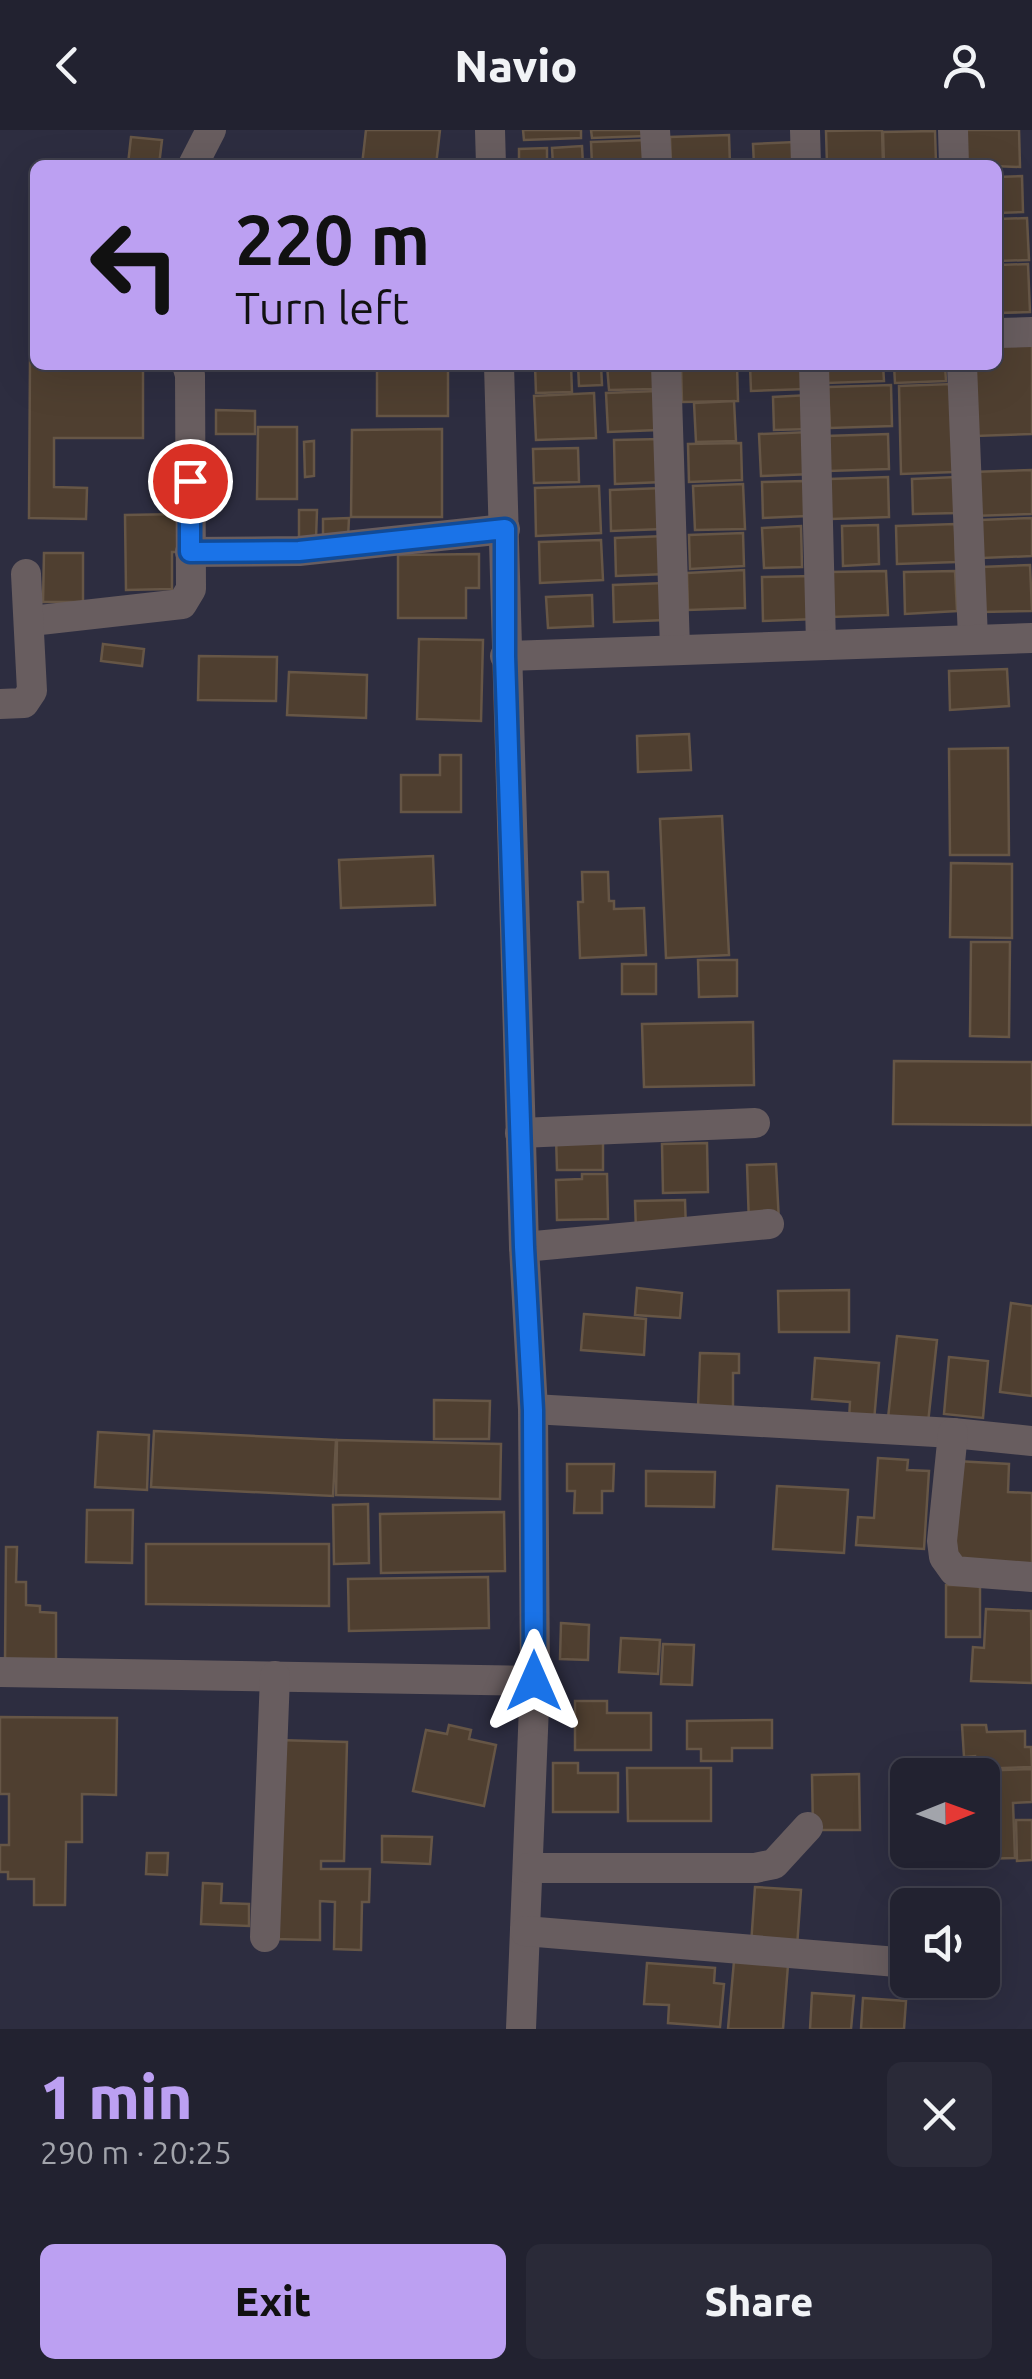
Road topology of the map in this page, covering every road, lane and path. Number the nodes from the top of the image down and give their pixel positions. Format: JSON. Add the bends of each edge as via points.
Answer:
{"nodes":[{"id":1,"x":211,"y":130,"type":"edge"},
{"id":2,"x":490,"y":130,"type":"edge"},
{"id":3,"x":655,"y":130,"type":"edge"},
{"id":4,"x":805,"y":130,"type":"edge"},
{"id":5,"x":953,"y":130,"type":"edge"},
{"id":6,"x":196,"y":160,"type":"edge"},
{"id":7,"x":491,"y":160,"type":"edge"},
{"id":8,"x":657,"y":160,"type":"edge"},
{"id":9,"x":806,"y":160,"type":"edge"},
{"id":10,"x":954,"y":160,"type":"edge"},
{"id":11,"x":1032,"y":332,"type":"edge"},
{"id":12,"x":1002,"y":334,"type":"edge"},
{"id":13,"x":188,"y":370,"type":"edge"},
{"id":14,"x":499,"y":370,"type":"edge"},
{"id":15,"x":666,"y":370,"type":"edge"},
{"id":16,"x":814,"y":370,"type":"edge"},
{"id":17,"x":962,"y":370,"type":"edge"},
{"id":18,"x":505,"y":529,"type":"junction"},
{"id":19,"x":190,"y":552,"type":"junction"},
{"id":20,"x":26,"y":574,"type":"dead end"},
{"id":21,"x":30,"y":621,"type":"junction"},
{"id":22,"x":1032,"y":638,"type":"edge"},
{"id":23,"x":973,"y":639,"type":"junction"},
{"id":24,"x":822,"y":644,"type":"junction"},
{"id":25,"x":675,"y":649,"type":"junction"},
{"id":26,"x":505,"y":656,"type":"junction"},
{"id":27,"x":0,"y":704,"type":"edge"},
{"id":28,"x":755,"y":1123,"type":"dead end"},
{"id":29,"x":520,"y":1133,"type":"junction"},
{"id":30,"x":769,"y":1224,"type":"dead end"},
{"id":31,"x":524,"y":1247,"type":"junction"},
{"id":32,"x":533,"y":1410,"type":"junction"},
{"id":33,"x":953,"y":1433,"type":"junction"},
{"id":34,"x":1032,"y":1441,"type":"edge"},
{"id":35,"x":1032,"y":1577,"type":"edge"},
{"id":36,"x":0,"y":1672,"type":"edge"},
{"id":37,"x":274,"y":1676,"type":"junction"},
{"id":38,"x":534,"y":1681,"type":"junction"},
{"id":39,"x":808,"y":1828,"type":"dead end"},
{"id":40,"x":528,"y":1868,"type":"junction"},
{"id":41,"x":525,"y":1931,"type":"junction"},
{"id":42,"x":266,"y":1937,"type":"dead end"},
{"id":43,"x":890,"y":1961,"type":"edge"},
{"id":44,"x":521,"y":2029,"type":"edge"}],
"edges":[{"from":1,"to":6,"type":"street"},
{"from":2,"to":7,"type":"street"},
{"from":3,"to":8,"type":"street"},
{"from":4,"to":9,"type":"street"},
{"from":5,"to":10,"type":"street"},
{"from":11,"to":12,"type":"street"},
{"from":13,"to":19,"type":"street"},
{"from":14,"to":18,"type":"street"},
{"from":15,"to":25,"type":"street"},
{"from":16,"to":24,"type":"street"},
{"from":17,"to":23,"type":"street"},
{"from":18,"to":19,"type":"street","via":[[299,551]]},
{"from":18,"to":26,"type":"street"},
{"from":19,"to":21,"type":"street","via":[[191,589],[182,604]]},
{"from":20,"to":21,"type":"street"},
{"from":21,"to":27,"type":"street","via":[[32,691],[24,704]]},
{"from":22,"to":23,"type":"street"},
{"from":23,"to":24,"type":"street"},
{"from":24,"to":25,"type":"street"},
{"from":25,"to":26,"type":"street"},
{"from":26,"to":29,"type":"street"},
{"from":28,"to":29,"type":"street"},
{"from":29,"to":31,"type":"street"},
{"from":30,"to":31,"type":"street"},
{"from":31,"to":32,"type":"street"},
{"from":32,"to":33,"type":"street"},
{"from":32,"to":38,"type":"street"},
{"from":33,"to":34,"type":"street"},
{"from":33,"to":35,"type":"street","via":[[944,1556],[954,1571]]},
{"from":36,"to":37,"type":"street"},
{"from":37,"to":38,"type":"street"},
{"from":37,"to":42,"type":"street"},
{"from":38,"to":40,"type":"street"},
{"from":39,"to":40,"type":"street","via":[[774,1864],[755,1868]]},
{"from":40,"to":41,"type":"street"},
{"from":41,"to":43,"type":"street"},
{"from":41,"to":44,"type":"street"}]}
